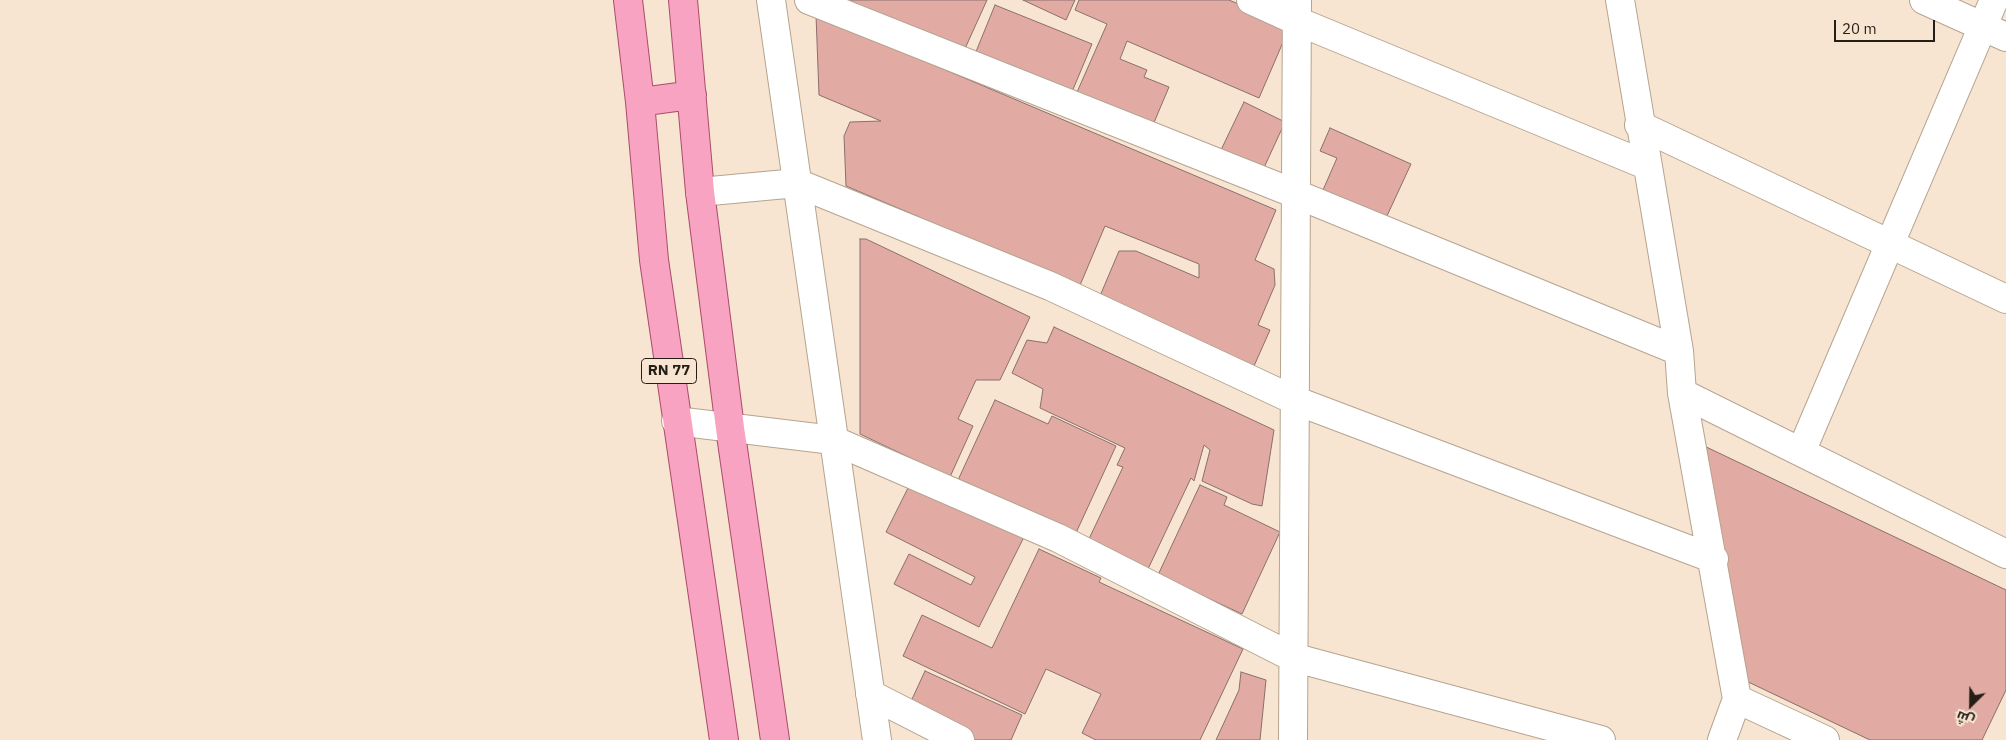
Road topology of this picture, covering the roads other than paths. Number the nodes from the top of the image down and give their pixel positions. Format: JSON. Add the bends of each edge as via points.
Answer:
{"nodes":[{"id":1,"x":628,"y":0,"type":"edge"},
{"id":2,"x":683,"y":0,"type":"edge"},
{"id":3,"x":770,"y":0,"type":"edge"},
{"id":4,"x":809,"y":0,"type":"edge"},
{"id":5,"x":1251,"y":0,"type":"edge"},
{"id":6,"x":1620,"y":0,"type":"edge"},
{"id":7,"x":1924,"y":0,"type":"edge"},
{"id":8,"x":1994,"y":0,"type":"edge"},
{"id":9,"x":1297,"y":11,"type":"edge"},
{"id":10,"x":1995,"y":32,"type":"edge"},
{"id":11,"x":692,"y":95,"type":"junction"},
{"id":12,"x":640,"y":102,"type":"junction"},
{"id":13,"x":1639,"y":125,"type":"junction"},
{"id":14,"x":1646,"y":164,"type":"junction"},
{"id":15,"x":797,"y":183,"type":"junction"},
{"id":16,"x":700,"y":192,"type":"junction"},
{"id":17,"x":1296,"y":194,"type":"junction"},
{"id":18,"x":1891,"y":245,"type":"junction"},
{"id":19,"x":2006,"y":299,"type":"edge"},
{"id":20,"x":1679,"y":351,"type":"junction"},
{"id":21,"x":1682,"y":393,"type":"junction"},
{"id":22,"x":1294,"y":400,"type":"junction"},
{"id":23,"x":676,"y":421,"type":"junction"},
{"id":24,"x":730,"y":428,"type":"junction"},
{"id":25,"x":833,"y":440,"type":"junction"},
{"id":26,"x":1801,"y":452,"type":"junction"},
{"id":27,"x":2006,"y":554,"type":"edge"},
{"id":28,"x":1714,"y":559,"type":"junction"},
{"id":29,"x":1292,"y":657,"type":"junction"},
{"id":30,"x":870,"y":694,"type":"junction"},
{"id":31,"x":1737,"y":699,"type":"junction"},
{"id":32,"x":724,"y":740,"type":"edge"},
{"id":33,"x":775,"y":740,"type":"edge"},
{"id":34,"x":876,"y":740,"type":"edge"},
{"id":35,"x":960,"y":740,"type":"edge"},
{"id":36,"x":1293,"y":740,"type":"edge"},
{"id":37,"x":1601,"y":740,"type":"edge"},
{"id":38,"x":1722,"y":740,"type":"edge"},
{"id":39,"x":1825,"y":740,"type":"edge"}],
"edges":[{"from":1,"to":12,"type":"main road","number":"RN 77"},
{"from":2,"to":11,"type":"main road"},
{"from":3,"to":15,"type":"street"},
{"from":4,"to":17,"type":"street"},
{"from":5,"to":9,"type":"street"},
{"from":6,"to":13,"type":"street"},
{"from":7,"to":10,"type":"street"},
{"from":8,"to":10,"type":"street"},
{"from":9,"to":14,"type":"street"},
{"from":9,"to":17,"type":"street"},
{"from":10,"to":18,"type":"street"},
{"from":11,"to":12,"type":"main road"},
{"from":11,"to":16,"type":"main road"},
{"from":12,"to":23,"type":"main road","number":"RN 77","via":[[654,260]]},
{"from":13,"to":14,"type":"street"},
{"from":13,"to":18,"type":"street"},
{"from":14,"to":20,"type":"street"},
{"from":15,"to":16,"type":"street"},
{"from":15,"to":22,"type":"street","via":[[1050,286]]},
{"from":15,"to":25,"type":"street"},
{"from":16,"to":24,"type":"main road"},
{"from":17,"to":20,"type":"street"},
{"from":17,"to":22,"type":"street"},
{"from":18,"to":19,"type":"street"},
{"from":18,"to":26,"type":"street"},
{"from":20,"to":21,"type":"street"},
{"from":21,"to":26,"type":"street"},
{"from":21,"to":28,"type":"street"},
{"from":22,"to":28,"type":"street"},
{"from":22,"to":29,"type":"street"},
{"from":23,"to":24,"type":"street"},
{"from":23,"to":32,"type":"main road","number":"RN 77"},
{"from":24,"to":25,"type":"street"},
{"from":24,"to":33,"type":"main road"},
{"from":25,"to":29,"type":"street","via":[[1058,538]]},
{"from":25,"to":30,"type":"street"},
{"from":26,"to":27,"type":"street"},
{"from":28,"to":31,"type":"street"},
{"from":29,"to":36,"type":"street"},
{"from":29,"to":37,"type":"street"},
{"from":30,"to":34,"type":"street"},
{"from":30,"to":35,"type":"street"},
{"from":31,"to":38,"type":"street"},
{"from":31,"to":39,"type":"street"}]}
